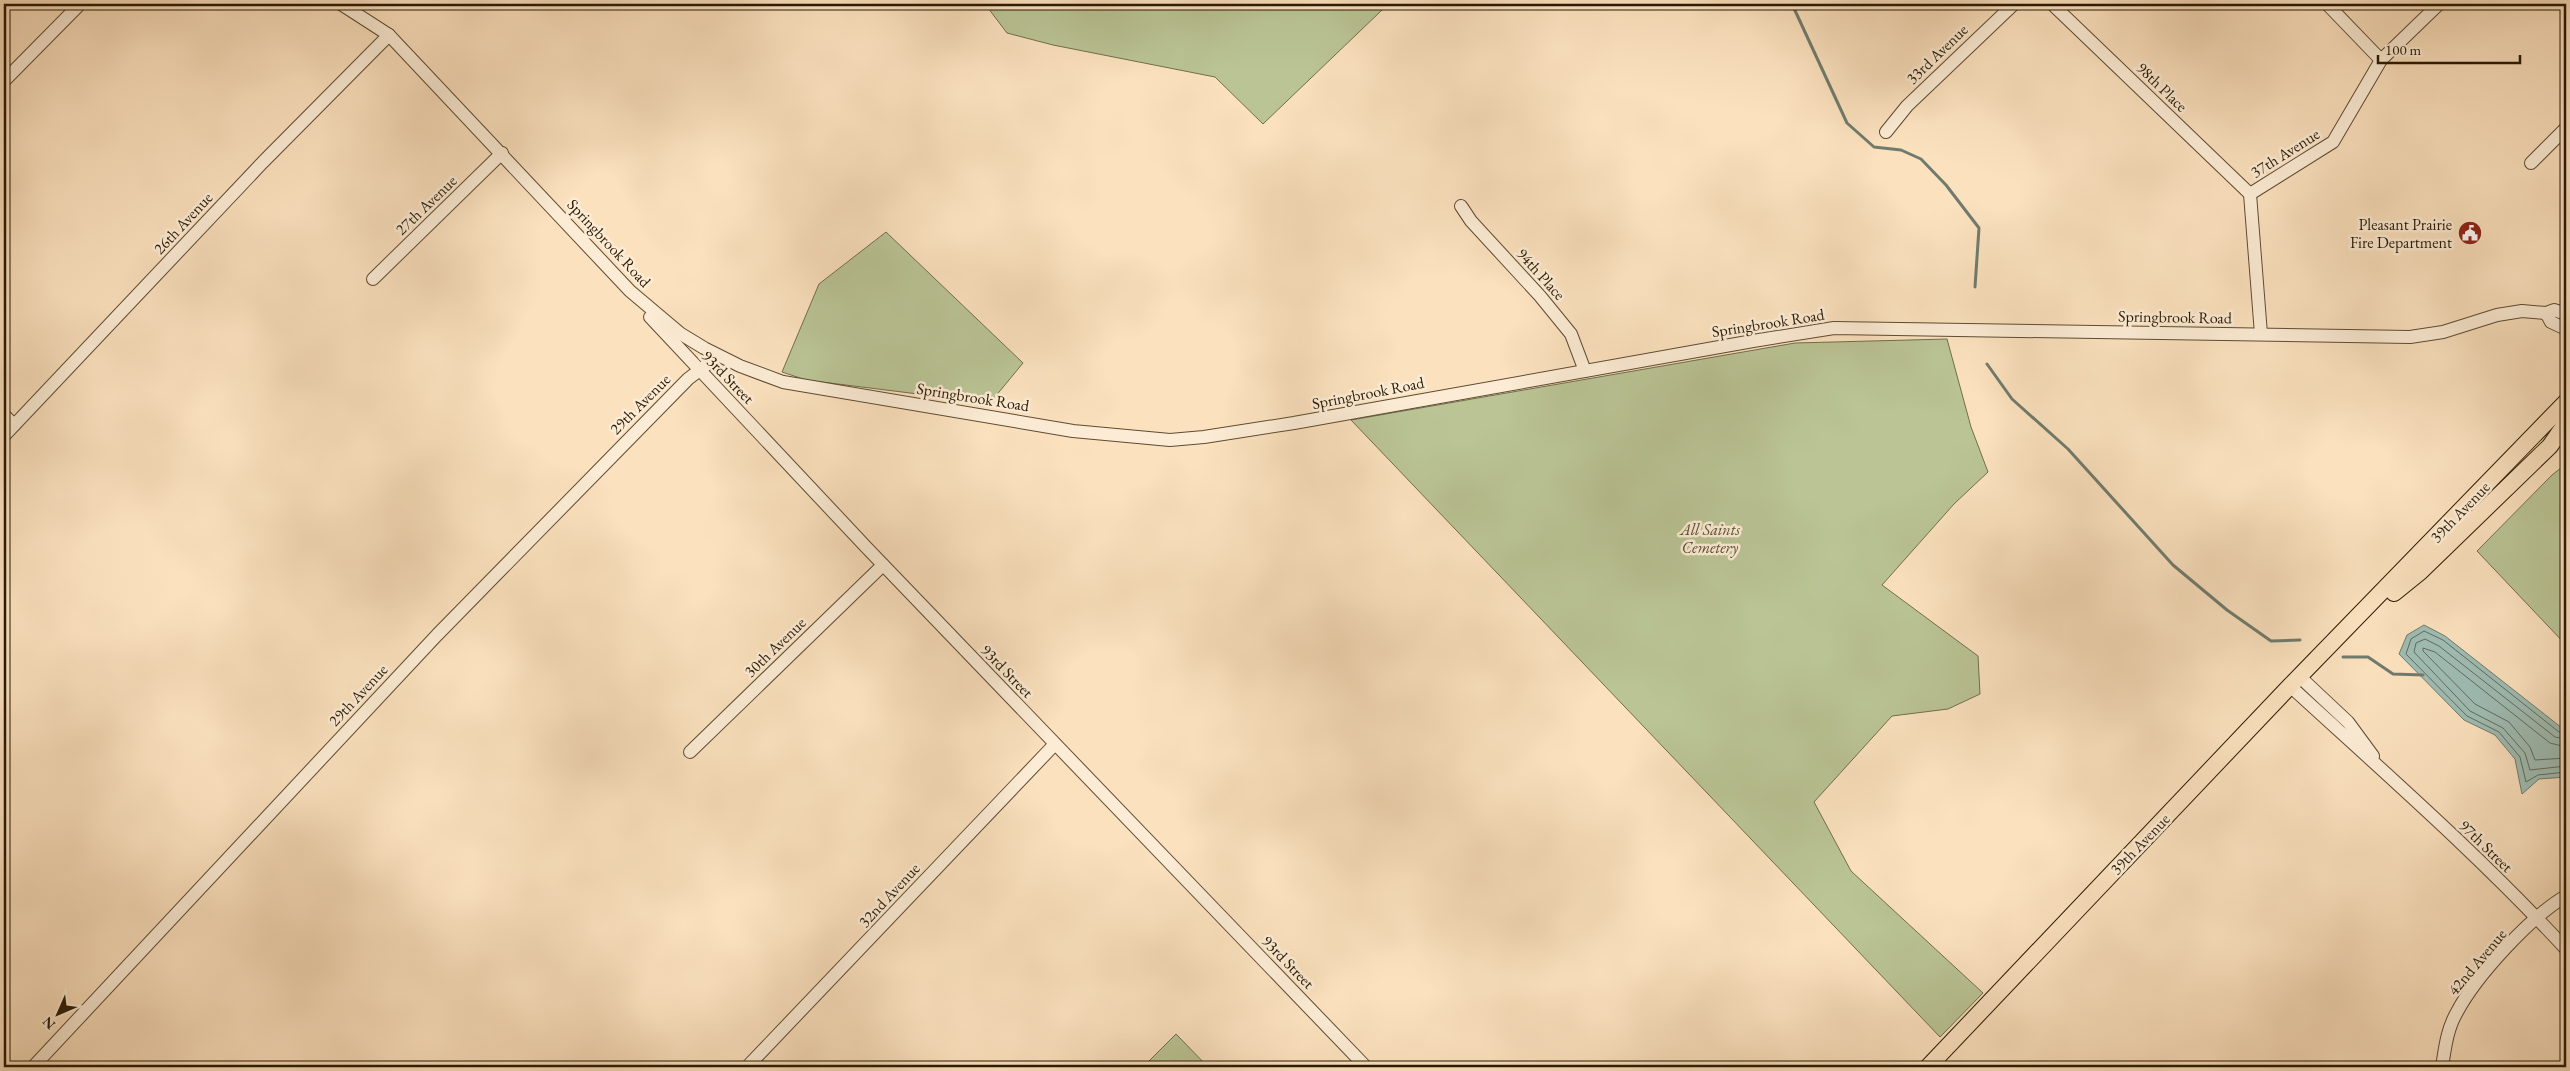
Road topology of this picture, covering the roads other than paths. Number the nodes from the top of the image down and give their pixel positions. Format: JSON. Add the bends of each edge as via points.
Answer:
{"nodes":[{"id":1,"x":80,"y":4,"type":"edge"},
{"id":2,"x":341,"y":4,"type":"edge"},
{"id":3,"x":2014,"y":4,"type":"edge"},
{"id":4,"x":2052,"y":4,"type":"edge"},
{"id":5,"x":2327,"y":4,"type":"edge"},
{"id":6,"x":2439,"y":4,"type":"edge"},
{"id":7,"x":389,"y":34,"type":"junction"},
{"id":8,"x":2381,"y":60,"type":"junction"},
{"id":9,"x":4,"y":81,"type":"edge"},
{"id":10,"x":2566,"y":128,"type":"edge"},
{"id":11,"x":1886,"y":132,"type":"dead end"},
{"id":12,"x":502,"y":153,"type":"junction"},
{"id":13,"x":2531,"y":164,"type":"dead end"},
{"id":14,"x":2250,"y":194,"type":"junction"},
{"id":15,"x":1461,"y":206,"type":"dead end"},
{"id":16,"x":373,"y":279,"type":"dead end"},
{"id":17,"x":630,"y":291,"type":"junction"},
{"id":18,"x":2546,"y":313,"type":"junction"},
{"id":19,"x":2566,"y":314,"type":"edge"},
{"id":20,"x":2566,"y":329,"type":"edge"},
{"id":21,"x":2261,"y":334,"type":"junction"},
{"id":22,"x":718,"y":356,"type":"junction"},
{"id":23,"x":698,"y":371,"type":"junction"},
{"id":24,"x":1585,"y":371,"type":"junction"},
{"id":25,"x":2566,"y":402,"type":"edge"},
{"id":26,"x":4,"y":415,"type":"edge"},
{"id":27,"x":2566,"y":423,"type":"edge"},
{"id":28,"x":14,"y":425,"type":"junction"},
{"id":29,"x":4,"y":436,"type":"edge"},
{"id":30,"x":2566,"y":436,"type":"edge"},
{"id":31,"x":2550,"y":446,"type":"junction"},
{"id":32,"x":883,"y":565,"type":"junction"},
{"id":33,"x":2353,"y":622,"type":"junction"},
{"id":34,"x":2295,"y":682,"type":"junction"},
{"id":35,"x":1055,"y":744,"type":"junction"},
{"id":36,"x":690,"y":752,"type":"dead end"},
{"id":37,"x":2566,"y":896,"type":"edge"},
{"id":38,"x":2537,"y":918,"type":"junction"},
{"id":39,"x":2566,"y":949,"type":"edge"},
{"id":40,"x":33,"y":1067,"type":"edge"},
{"id":41,"x":747,"y":1067,"type":"edge"},
{"id":42,"x":1366,"y":1067,"type":"edge"},
{"id":43,"x":1928,"y":1067,"type":"edge"},
{"id":44,"x":2442,"y":1067,"type":"edge"}],
"edges":[{"from":1,"to":9,"type":"street"},
{"from":2,"to":7,"type":"street","name":"Springbrook Road"},
{"from":3,"to":11,"type":"street","name":"33rd Avenue","via":[[1907,106]]},
{"from":4,"to":14,"type":"street","name":"98th Place"},
{"from":5,"to":8,"type":"street"},
{"from":6,"to":8,"type":"street","name":"37th Avenue"},
{"from":7,"to":12,"type":"street","name":"Springbrook Road"},
{"from":7,"to":28,"type":"street","name":"26th Avenue"},
{"from":8,"to":14,"type":"street","name":"37th Avenue","via":[[2333,142]]},
{"from":10,"to":13,"type":"street"},
{"from":12,"to":16,"type":"street","name":"27th Avenue"},
{"from":12,"to":17,"type":"street","name":"Springbrook Road"},
{"from":14,"to":21,"type":"street","name":"37th Avenue"},
{"from":15,"to":24,"type":"street","name":"94th Place","via":[[1470,221],[1571,334]]},
{"from":17,"to":22,"type":"street","name":"Springbrook Road","via":[[681,334]]},
{"from":17,"to":23,"type":"street","name":"93rd Street"},
{"from":18,"to":19,"type":"street","name":"Springbrook Road","via":[[2554,310]]},
{"from":18,"to":20,"type":"street","via":[[2551,322]]},
{"from":18,"to":21,"type":"street","name":"Springbrook Road","via":[[2522,311],[2497,315],[2443,332],[2410,336]]},
{"from":21,"to":24,"type":"street","name":"Springbrook Road","via":[[1834,328]]},
{"from":22,"to":23,"type":"street","name":"29th Avenue"},
{"from":22,"to":24,"type":"street","name":"Springbrook Road","via":[[769,377],[808,386],[1073,431],[1170,440],[1294,423]]},
{"from":23,"to":32,"type":"street","name":"93rd Street"},
{"from":23,"to":40,"type":"street","name":"29th Avenue","via":[[437,635]]},
{"from":25,"to":33,"type":"main road","name":"39th Avenue"},
{"from":26,"to":28,"type":"street"},
{"from":27,"to":31,"type":"main road","name":"39th Avenue"},
{"from":28,"to":29,"type":"street","name":"26th Avenue"},
{"from":30,"to":31,"type":"main road"},
{"from":31,"to":33,"type":"main road","name":"39th Avenue","via":[[2420,572],[2370,613]]},
{"from":32,"to":35,"type":"street","name":"93rd Street"},
{"from":32,"to":36,"type":"street","name":"30th Avenue"},
{"from":33,"to":34,"type":"main road","name":"39th Avenue"},
{"from":34,"to":38,"type":"street","name":"97th Street"},
{"from":34,"to":43,"type":"main road","name":"39th Avenue"},
{"from":35,"to":41,"type":"street","name":"32nd Avenue"},
{"from":35,"to":42,"type":"street","name":"93rd Street"},
{"from":37,"to":38,"type":"street","name":"42nd Avenue"},
{"from":38,"to":39,"type":"street","name":"97th Street"},
{"from":38,"to":44,"type":"street","name":"42nd Avenue","via":[[2490,966],[2468,994],[2447,1036]]}]}
